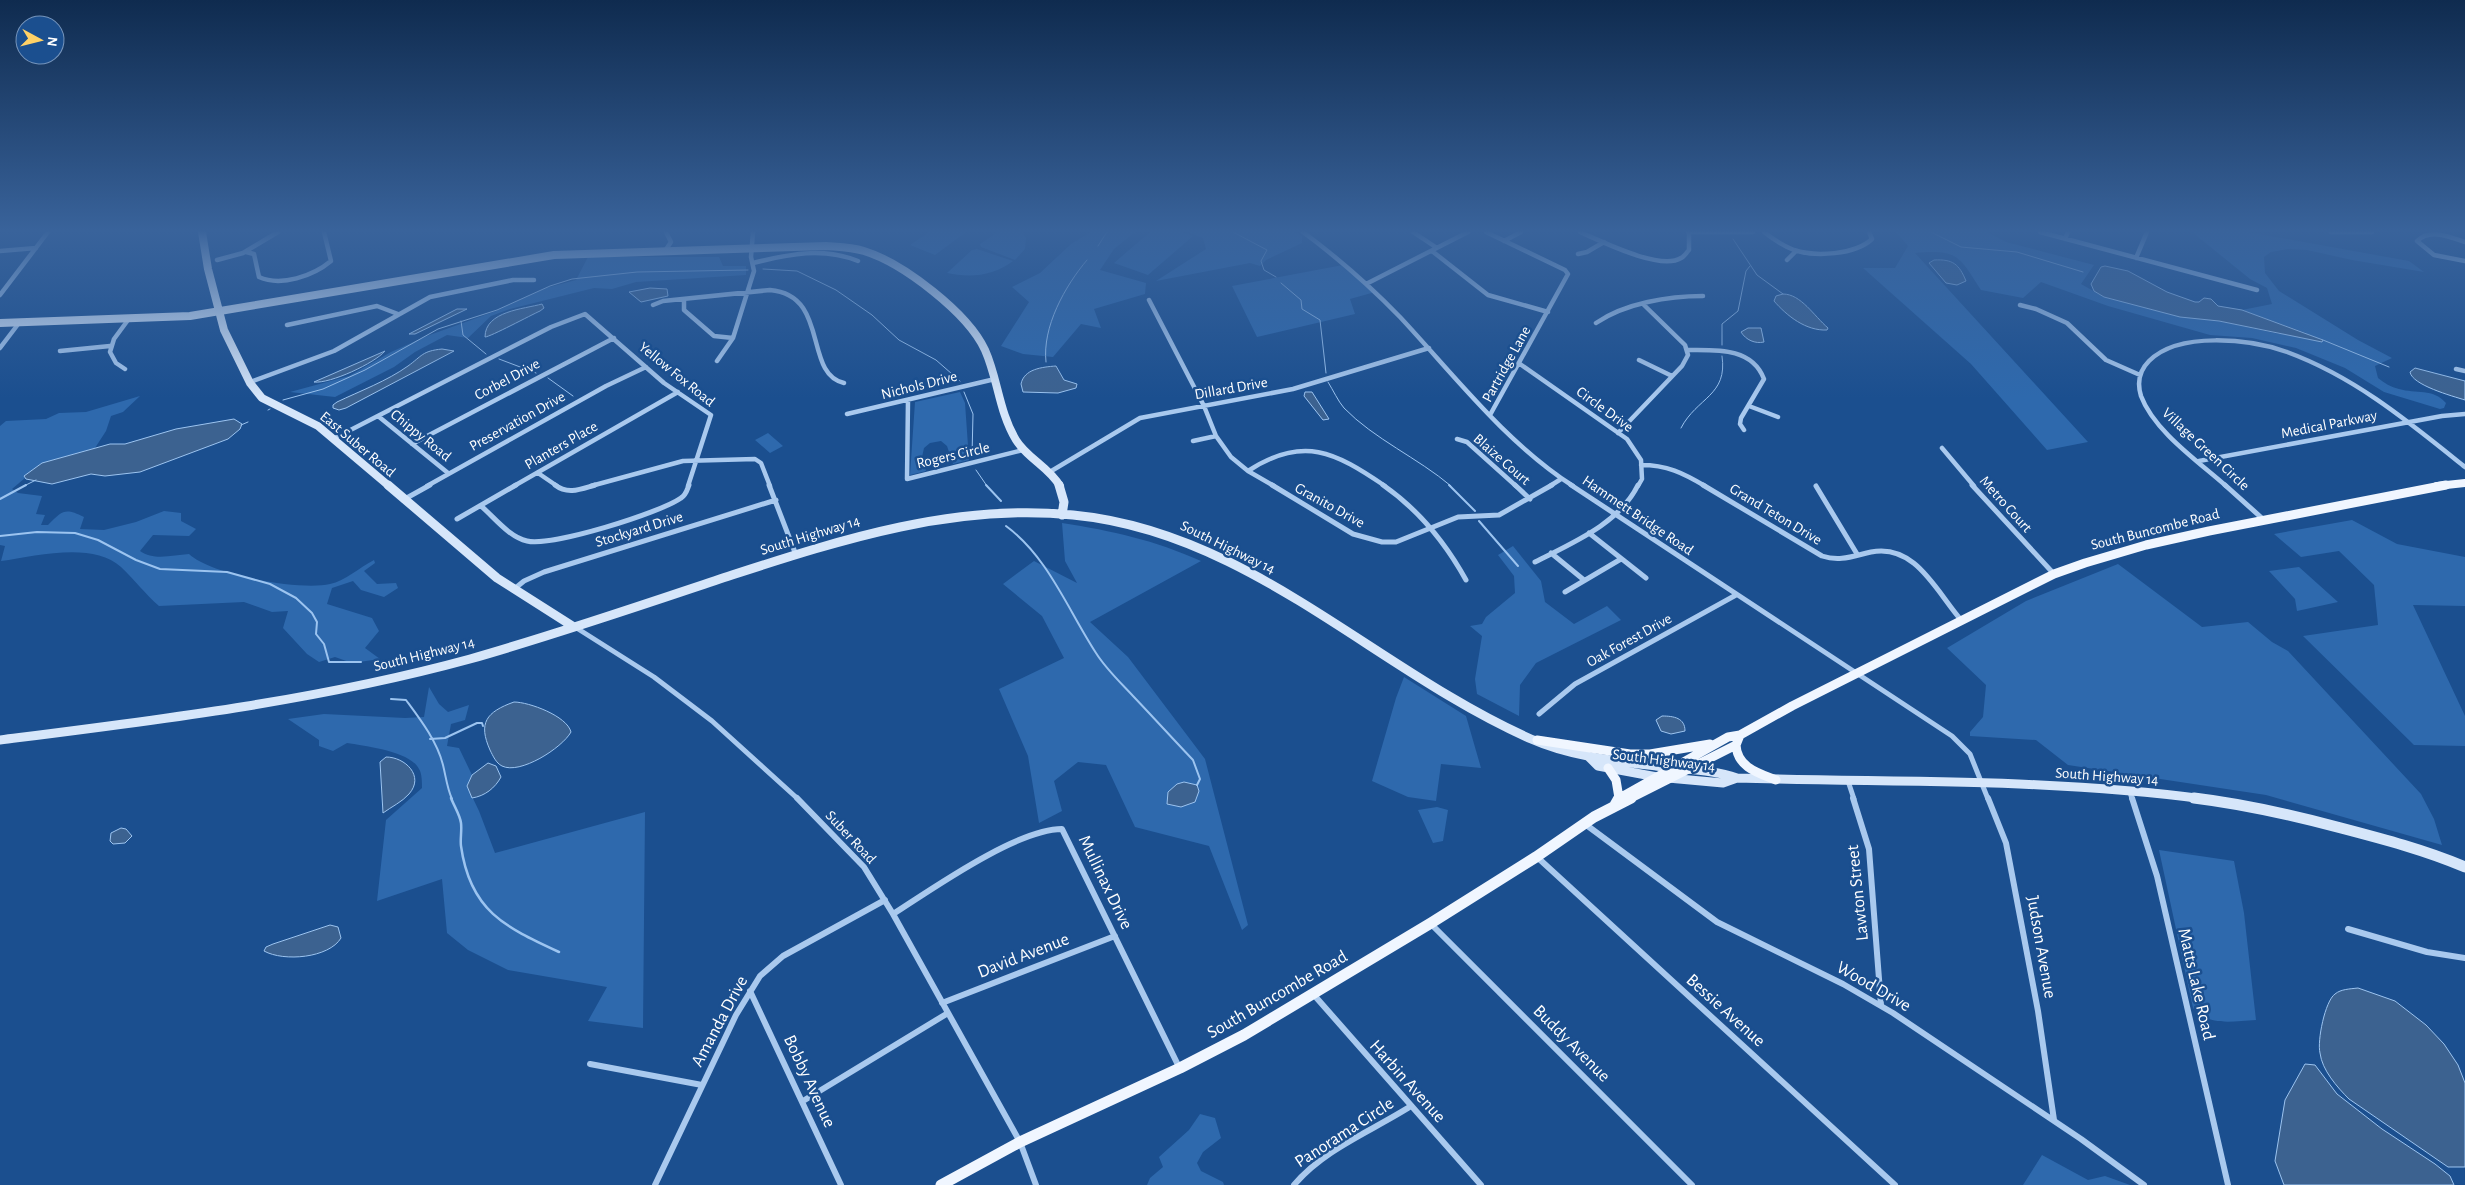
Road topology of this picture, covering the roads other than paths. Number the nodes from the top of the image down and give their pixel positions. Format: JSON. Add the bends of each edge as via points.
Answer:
{"nodes":[{"id":1,"x":214,"y":287,"type":"edge"},
{"id":2,"x":361,"y":287,"type":"edge"},
{"id":3,"x":475,"y":287,"type":"edge"},
{"id":4,"x":749,"y":287,"type":"edge"},
{"id":5,"x":924,"y":287,"type":"edge"},
{"id":6,"x":1373,"y":287,"type":"edge"},
{"id":7,"x":1478,"y":287,"type":"edge"},
{"id":8,"x":1560,"y":287,"type":"edge"},
{"id":9,"x":2247,"y":287,"type":"edge"},
{"id":10,"x":2257,"y":290,"type":"dead end"},
{"id":11,"x":747,"y":293,"type":"junction"},
{"id":12,"x":1703,"y":296,"type":"dead end"},
{"id":13,"x":684,"y":300,"type":"junction"},
{"id":14,"x":1149,"y":300,"type":"dead end"},
{"id":15,"x":654,"y":305,"type":"dead end"},
{"id":16,"x":1644,"y":305,"type":"junction"},
{"id":17,"x":2020,"y":305,"type":"dead end"},
{"id":18,"x":220,"y":312,"type":"junction"},
{"id":19,"x":1548,"y":312,"type":"junction"},
{"id":20,"x":398,"y":314,"type":"junction"},
{"id":21,"x":128,"y":320,"type":"junction"},
{"id":22,"x":19,"y":323,"type":"junction"},
{"id":23,"x":1596,"y":323,"type":"dead end"},
{"id":24,"x":0,"y":324,"type":"edge"},
{"id":25,"x":287,"y":325,"type":"dead end"},
{"id":26,"x":614,"y":338,"type":"junction"},
{"id":27,"x":733,"y":338,"type":"junction"},
{"id":28,"x":110,"y":346,"type":"junction"},
{"id":29,"x":0,"y":348,"type":"edge"},
{"id":30,"x":1429,"y":348,"type":"junction"},
{"id":31,"x":1687,"y":350,"type":"junction"},
{"id":32,"x":60,"y":351,"type":"dead end"},
{"id":33,"x":1639,"y":360,"type":"dead end"},
{"id":34,"x":717,"y":361,"type":"dead end"},
{"id":35,"x":1520,"y":364,"type":"junction"},
{"id":36,"x":646,"y":367,"type":"junction"},
{"id":37,"x":125,"y":369,"type":"dead end"},
{"id":38,"x":2456,"y":369,"type":"dead end"},
{"id":39,"x":2465,"y":371,"type":"edge"},
{"id":40,"x":2140,"y":375,"type":"junction"},
{"id":41,"x":1672,"y":376,"type":"junction"},
{"id":42,"x":995,"y":379,"type":"junction"},
{"id":43,"x":250,"y":382,"type":"junction"},
{"id":44,"x":844,"y":382,"type":"dead end"},
{"id":45,"x":678,"y":392,"type":"junction"},
{"id":46,"x":908,"y":400,"type":"junction"},
{"id":47,"x":1204,"y":406,"type":"junction"},
{"id":48,"x":1749,"y":406,"type":"junction"},
{"id":49,"x":847,"y":414,"type":"dead end"},
{"id":50,"x":2465,"y":414,"type":"edge"},
{"id":51,"x":1490,"y":415,"type":"junction"},
{"id":52,"x":378,"y":416,"type":"junction"},
{"id":53,"x":1778,"y":416,"type":"dead end"},
{"id":54,"x":2408,"y":422,"type":"junction"},
{"id":55,"x":1744,"y":430,"type":"dead end"},
{"id":56,"x":1618,"y":433,"type":"junction"},
{"id":57,"x":1216,"y":436,"type":"junction"},
{"id":58,"x":333,"y":439,"type":"junction"},
{"id":59,"x":1457,"y":439,"type":"dead end"},
{"id":60,"x":1194,"y":441,"type":"dead end"},
{"id":61,"x":412,"y":444,"type":"junction"},
{"id":62,"x":1942,"y":448,"type":"dead end"},
{"id":63,"x":1023,"y":450,"type":"junction"},
{"id":64,"x":698,"y":460,"type":"junction"},
{"id":65,"x":2199,"y":461,"type":"junction"},
{"id":66,"x":1641,"y":465,"type":"junction"},
{"id":67,"x":2465,"y":467,"type":"edge"},
{"id":68,"x":1248,"y":471,"type":"junction"},
{"id":69,"x":538,"y":473,"type":"junction"},
{"id":70,"x":1048,"y":473,"type":"junction"},
{"id":71,"x":448,"y":474,"type":"junction"},
{"id":72,"x":1561,"y":479,"type":"junction"},
{"id":73,"x":2465,"y":483,"type":"edge"},
{"id":74,"x":1816,"y":486,"type":"dead end"},
{"id":75,"x":1530,"y":499,"type":"junction"},
{"id":76,"x":403,"y":500,"type":"junction"},
{"id":77,"x":776,"y":500,"type":"junction"},
{"id":78,"x":481,"y":506,"type":"junction"},
{"id":79,"x":1062,"y":515,"type":"junction"},
{"id":80,"x":1615,"y":516,"type":"junction"},
{"id":81,"x":457,"y":519,"type":"dead end"},
{"id":82,"x":2264,"y":520,"type":"junction"},
{"id":83,"x":1432,"y":526,"type":"junction"},
{"id":84,"x":1589,"y":533,"type":"junction"},
{"id":85,"x":1551,"y":554,"type":"junction"},
{"id":86,"x":1857,"y":554,"type":"junction"},
{"id":87,"x":796,"y":555,"type":"junction"},
{"id":88,"x":1621,"y":558,"type":"junction"},
{"id":89,"x":1535,"y":562,"type":"dead end"},
{"id":90,"x":2054,"y":574,"type":"junction"},
{"id":91,"x":1646,"y":578,"type":"dead end"},
{"id":92,"x":1466,"y":580,"type":"dead end"},
{"id":93,"x":1584,"y":580,"type":"junction"},
{"id":94,"x":513,"y":590,"type":"junction"},
{"id":95,"x":1565,"y":592,"type":"dead end"},
{"id":96,"x":1736,"y":595,"type":"junction"},
{"id":97,"x":1962,"y":621,"type":"junction"},
{"id":98,"x":574,"y":627,"type":"junction"},
{"id":99,"x":1857,"y":673,"type":"junction"},
{"id":100,"x":1540,"y":714,"type":"dead end"},
{"id":101,"x":0,"y":740,"type":"edge"},
{"id":102,"x":1537,"y":740,"type":"junction"},
{"id":103,"x":1738,"y":740,"type":"junction"},
{"id":104,"x":1715,"y":744,"type":"junction"},
{"id":105,"x":1589,"y":757,"type":"junction"},
{"id":106,"x":1608,"y":768,"type":"junction"},
{"id":107,"x":1685,"y":770,"type":"junction"},
{"id":108,"x":1671,"y":773,"type":"junction"},
{"id":109,"x":1657,"y":777,"type":"junction"},
{"id":110,"x":1737,"y":778,"type":"junction"},
{"id":111,"x":1776,"y":780,"type":"junction"},
{"id":112,"x":1848,"y":781,"type":"junction"},
{"id":113,"x":1984,"y":784,"type":"junction"},
{"id":114,"x":2130,"y":792,"type":"junction"},
{"id":115,"x":1617,"y":801,"type":"junction"},
{"id":116,"x":1585,"y":823,"type":"junction"},
{"id":117,"x":1536,"y":857,"type":"junction"},
{"id":118,"x":2465,"y":866,"type":"edge"},
{"id":119,"x":885,"y":900,"type":"junction"},
{"id":120,"x":893,"y":914,"type":"junction"},
{"id":121,"x":1431,"y":923,"type":"junction"},
{"id":122,"x":2348,"y":929,"type":"dead end"},
{"id":123,"x":1115,"y":936,"type":"junction"},
{"id":124,"x":2465,"y":958,"type":"edge"},
{"id":125,"x":750,"y":991,"type":"junction"},
{"id":126,"x":1314,"y":995,"type":"junction"},
{"id":127,"x":942,"y":1002,"type":"junction"},
{"id":128,"x":1881,"y":1005,"type":"junction"},
{"id":129,"x":948,"y":1013,"type":"junction"},
{"id":130,"x":590,"y":1064,"type":"dead end"},
{"id":131,"x":1180,"y":1068,"type":"junction"},
{"id":132,"x":702,"y":1085,"type":"junction"},
{"id":133,"x":803,"y":1101,"type":"junction"},
{"id":134,"x":1411,"y":1106,"type":"junction"},
{"id":135,"x":2054,"y":1120,"type":"junction"},
{"id":136,"x":1020,"y":1142,"type":"junction"},
{"id":137,"x":655,"y":1185,"type":"edge"},
{"id":138,"x":841,"y":1185,"type":"edge"},
{"id":139,"x":941,"y":1185,"type":"edge"},
{"id":140,"x":1036,"y":1185,"type":"edge"},
{"id":141,"x":1294,"y":1185,"type":"edge"},
{"id":142,"x":1481,"y":1185,"type":"edge"},
{"id":143,"x":1692,"y":1185,"type":"edge"},
{"id":144,"x":1895,"y":1185,"type":"edge"},
{"id":145,"x":2144,"y":1185,"type":"edge"},
{"id":146,"x":2228,"y":1185,"type":"edge"}],
"edges":[{"from":1,"to":18,"type":"street","name":"East Suber Road"},
{"from":2,"to":18,"type":"street"},
{"from":3,"to":20,"type":"street","via":[[438,294]]},
{"from":4,"to":11,"type":"street"},
{"from":5,"to":42,"type":"street","via":[[965,318],[981,341]]},
{"from":6,"to":30,"type":"street","name":"Hammett Bridge Road"},
{"from":7,"to":19,"type":"street","via":[[1488,295]]},
{"from":8,"to":19,"type":"street","name":"Partridge Lane"},
{"from":9,"to":10,"type":"street"},
{"from":11,"to":13,"type":"street"},
{"from":11,"to":27,"type":"street"},
{"from":11,"to":44,"type":"street","via":[[770,290],[789,294],[809,316],[827,374],[835,381]]},
{"from":12,"to":16,"type":"street","via":[[1688,294]]},
{"from":13,"to":15,"type":"street"},
{"from":13,"to":27,"type":"street","via":[[684,310],[714,336]]},
{"from":14,"to":47,"type":"street","name":"Granito Drive"},
{"from":16,"to":23,"type":"street","via":[[1603,316]]},
{"from":16,"to":31,"type":"street"},
{"from":17,"to":40,"type":"street","via":[[2066,323],[2106,360]]},
{"from":18,"to":21,"type":"street"},
{"from":18,"to":43,"type":"street","name":"East Suber Road","via":[[228,340]]},
{"from":19,"to":35,"type":"street","name":"Partridge Lane"},
{"from":20,"to":25,"type":"street","via":[[378,306]]},
{"from":20,"to":43,"type":"street","via":[[334,351]]},
{"from":21,"to":22,"type":"street"},
{"from":21,"to":28,"type":"street"},
{"from":22,"to":24,"type":"street"},
{"from":22,"to":29,"type":"street"},
{"from":26,"to":36,"type":"street","name":"Yellow Fox Road"},
{"from":26,"to":52,"type":"street","name":"Yellow Fox Road","via":[[588,315],[578,315]]},
{"from":26,"to":61,"type":"street","name":"Corbel Drive"},
{"from":27,"to":34,"type":"street"},
{"from":28,"to":32,"type":"street"},
{"from":28,"to":37,"type":"street","via":[[114,363]]},
{"from":30,"to":47,"type":"street","name":"Dillard Drive","via":[[1293,389]]},
{"from":30,"to":51,"type":"street","name":"Hammett Bridge Road"},
{"from":31,"to":41,"type":"street","via":[[1687,360]]},
{"from":31,"to":48,"type":"street","via":[[1730,352],[1756,364],[1764,379]]},
{"from":33,"to":41,"type":"street"},
{"from":35,"to":51,"type":"street","name":"Partridge Lane"},
{"from":35,"to":56,"type":"street","name":"Circle Drive"},
{"from":36,"to":45,"type":"street","name":"Yellow Fox Road"},
{"from":36,"to":71,"type":"street","name":"Preservation Drive"},
{"from":38,"to":39,"type":"street"},
{"from":40,"to":54,"type":"street","via":[[2147,362],[2158,353],[2178,344],[2216,340],[2259,345],[2332,370],[2366,390]]},
{"from":40,"to":65,"type":"street","name":"Village Green Circle","via":[[2141,396],[2150,414]]},
{"from":41,"to":56,"type":"street"},
{"from":42,"to":46,"type":"street","name":"Nichols Drive"},
{"from":42,"to":63,"type":"street","via":[[1009,427]]},
{"from":43,"to":58,"type":"street","name":"East Suber Road","via":[[265,401],[310,421]]},
{"from":45,"to":64,"type":"street","name":"Yellow Fox Road","via":[[711,415]]},
{"from":45,"to":69,"type":"street","name":"Planters Place"},
{"from":46,"to":49,"type":"street","name":"Nichols Drive"},
{"from":46,"to":63,"type":"street","name":"Rogers Circle","via":[[907,479]]},
{"from":47,"to":57,"type":"street","name":"Granito Drive"},
{"from":47,"to":70,"type":"street","name":"Dillard Drive","via":[[1134,420]]},
{"from":48,"to":53,"type":"street"},
{"from":48,"to":55,"type":"street","via":[[1741,418]]},
{"from":50,"to":54,"type":"street","name":"Medical Parkway"},
{"from":51,"to":72,"type":"street","name":"Hammett Bridge Road","via":[[1524,450]]},
{"from":52,"to":58,"type":"street","name":"Yellow Fox Road"},
{"from":52,"to":61,"type":"street","name":"Chippy Road"},
{"from":54,"to":65,"type":"street","name":"Medical Parkway"},
{"from":54,"to":67,"type":"street"},
{"from":56,"to":66,"type":"street","name":"Circle Drive","via":[[1633,446]]},
{"from":57,"to":60,"type":"street"},
{"from":57,"to":68,"type":"street","name":"Granito Drive","via":[[1231,457]]},
{"from":58,"to":76,"type":"street","name":"East Suber Road"},
{"from":59,"to":75,"type":"street","name":"Blaize Court","via":[[1467,442]]},
{"from":61,"to":71,"type":"street","name":"Chippy Road"},
{"from":62,"to":90,"type":"street","name":"Metro Court"},
{"from":63,"to":70,"type":"street"},
{"from":64,"to":69,"type":"street","via":[[683,461],[574,491],[562,490]]},
{"from":64,"to":77,"type":"street","via":[[755,459],[761,463]]},
{"from":64,"to":78,"type":"street","name":"Yellow Fox Road","via":[[687,491],[675,503],[544,543],[522,540]]},
{"from":65,"to":82,"type":"street","name":"Village Green Circle"},
{"from":66,"to":80,"type":"street","via":[[1639,489]]},
{"from":66,"to":86,"type":"street","name":"Grand Teton Drive","via":[[1659,465],[1680,471],[1817,554],[1839,560]]},
{"from":68,"to":83,"type":"street","name":"Granito Drive","via":[[1353,534],[1367,539],[1396,542]]},
{"from":68,"to":83,"type":"street","via":[[1278,454],[1327,453],[1341,458],[1389,489]]},
{"from":69,"to":78,"type":"street","name":"Planters Place"},
{"from":70,"to":79,"type":"street","via":[[1064,490],[1066,502]]},
{"from":71,"to":76,"type":"street","name":"Preservation Drive"},
{"from":72,"to":75,"type":"street","name":"Granito Drive"},
{"from":72,"to":80,"type":"street","name":"Hammett Bridge Road"},
{"from":73,"to":82,"type":"main road","name":"South Buncombe Road"},
{"from":74,"to":86,"type":"street"},
{"from":75,"to":83,"type":"street","name":"Granito Drive","via":[[1499,515],[1458,517]]},
{"from":76,"to":94,"type":"street","name":"East Suber Road"},
{"from":77,"to":87,"type":"street"},
{"from":77,"to":94,"type":"street","name":"Stockyard Drive","via":[[544,572]]},
{"from":78,"to":81,"type":"street","name":"Planters Place"},
{"from":79,"to":87,"type":"street","name":"South Highway 14","via":[[1000,513],[920,521],[863,534]]},
{"from":79,"to":102,"type":"street","name":"South Highway 14","via":[[1122,522],[1156,530],[1232,562],[1475,711]]},
{"from":80,"to":84,"type":"street"},
{"from":80,"to":96,"type":"street","name":"Hammett Bridge Road"},
{"from":82,"to":90,"type":"main road","name":"South Buncombe Road","via":[[2130,548]]},
{"from":83,"to":92,"type":"street"},
{"from":84,"to":85,"type":"street"},
{"from":84,"to":88,"type":"street"},
{"from":85,"to":89,"type":"street"},
{"from":85,"to":93,"type":"street"},
{"from":86,"to":97,"type":"street","name":"Grand Teton Drive","via":[[1884,550],[1909,559],[1923,571],[1943,601]]},
{"from":87,"to":98,"type":"street","name":"South Highway 14"},
{"from":88,"to":91,"type":"street"},
{"from":88,"to":93,"type":"street"},
{"from":90,"to":97,"type":"main road","name":"South Buncombe Road"},
{"from":93,"to":95,"type":"street"},
{"from":94,"to":98,"type":"street","name":"East Suber Road"},
{"from":96,"to":99,"type":"street","name":"Hammett Bridge Road"},
{"from":96,"to":100,"type":"street","name":"Oak Forest Drive","via":[[1575,684]]},
{"from":97,"to":99,"type":"main road","name":"South Buncombe Road"},
{"from":98,"to":101,"type":"street","name":"South Highway 14","via":[[442,666],[308,697]]},
{"from":98,"to":119,"type":"street","name":"Suber Road","via":[[654,677],[712,721],[809,810],[864,867]]},
{"from":99,"to":103,"type":"main road","name":"South Buncombe Road"},
{"from":99,"to":113,"type":"street","name":"Hammett Bridge Road","via":[[1952,736],[1970,754]]},
{"from":102,"to":104,"type":"main road","via":[[1630,754]]},
{"from":102,"to":105,"type":"street","name":"South Highway 14"},
{"from":103,"to":104,"type":"main road","name":"South Buncombe Road","via":[[1728,736]]},
{"from":103,"to":107,"type":"main road","name":"South Buncombe Road"},
{"from":103,"to":111,"type":"main road","via":[[1736,754],[1744,764]]},
{"from":104,"to":108,"type":"main road","name":"South Buncombe Road"},
{"from":105,"to":106,"type":"street","name":"South Highway 14","via":[[1598,766]]},
{"from":105,"to":108,"type":"street","name":"South Highway 14"},
{"from":106,"to":109,"type":"street","name":"South Highway 14"},
{"from":106,"to":115,"type":"main road","via":[[1616,780]]},
{"from":107,"to":108,"type":"main road","name":"South Buncombe Road"},
{"from":107,"to":110,"type":"street","name":"South Highway 14","via":[[1720,772]]},
{"from":108,"to":109,"type":"street","name":"South Highway 14"},
{"from":108,"to":110,"type":"street","name":"South Highway 14","via":[[1723,783]]},
{"from":108,"to":115,"type":"main road","name":"South Buncombe Road","via":[[1624,804]]},
{"from":109,"to":115,"type":"main road","name":"South Buncombe Road"},
{"from":110,"to":111,"type":"street","name":"South Highway 14"},
{"from":111,"to":112,"type":"street","name":"South Highway 14"},
{"from":112,"to":113,"type":"street","name":"South Highway 14"},
{"from":112,"to":128,"type":"street","name":"Lawton Street","via":[[1869,849]]},
{"from":113,"to":114,"type":"main road","name":"South Highway 14"},
{"from":113,"to":135,"type":"street","name":"Judson Avenue","via":[[2010,857]]},
{"from":114,"to":118,"type":"main road","name":"South Highway 14","via":[[2202,799],[2282,814],[2368,835]]},
{"from":114,"to":146,"type":"street","name":"Matts Lake Road","via":[[2156,876]]},
{"from":115,"to":116,"type":"main road","name":"South Buncombe Road"},
{"from":116,"to":117,"type":"main road","name":"South Buncombe Road"},
{"from":116,"to":128,"type":"street","name":"Wood Drive","via":[[1716,922]]},
{"from":117,"to":121,"type":"main road","name":"South Buncombe Road"},
{"from":117,"to":144,"type":"street","name":"Bessie Avenue"},
{"from":119,"to":120,"type":"street","name":"Suber Road"},
{"from":119,"to":125,"type":"street","name":"Amanda Drive","via":[[783,956],[760,976]]},
{"from":120,"to":123,"type":"street","name":"Mullinax Drive","via":[[995,852],[1056,827],[1064,832]]},
{"from":120,"to":127,"type":"street","name":"Suber Road"},
{"from":121,"to":126,"type":"main road","name":"South Buncombe Road"},
{"from":121,"to":143,"type":"street","name":"Buddy Avenue"},
{"from":122,"to":124,"type":"street","via":[[2427,952]]},
{"from":123,"to":127,"type":"street","name":"David Avenue"},
{"from":123,"to":131,"type":"street","name":"Mullinax Drive"},
{"from":125,"to":132,"type":"street","name":"Amanda Drive"},
{"from":125,"to":133,"type":"street","name":"Bobby Avenue"},
{"from":126,"to":131,"type":"main road","name":"South Buncombe Road"},
{"from":126,"to":134,"type":"street","name":"Harbin Avenue"},
{"from":127,"to":129,"type":"street","name":"Suber Road"},
{"from":128,"to":135,"type":"street","name":"Wood Drive"},
{"from":129,"to":133,"type":"street"},
{"from":129,"to":136,"type":"street","name":"Suber Road"},
{"from":130,"to":132,"type":"street"},
{"from":131,"to":136,"type":"main road","name":"South Buncombe Road"},
{"from":132,"to":137,"type":"street","name":"Amanda Drive"},
{"from":133,"to":138,"type":"street","name":"Bobby Avenue"},
{"from":134,"to":141,"type":"street","name":"Panorama Circle","via":[[1326,1157],[1299,1177]]},
{"from":134,"to":142,"type":"street","name":"Harbin Avenue"},
{"from":135,"to":145,"type":"street","name":"Wood Drive"},
{"from":136,"to":139,"type":"main road","name":"South Buncombe Road"},
{"from":136,"to":140,"type":"street","name":"Suber Road"}]}
